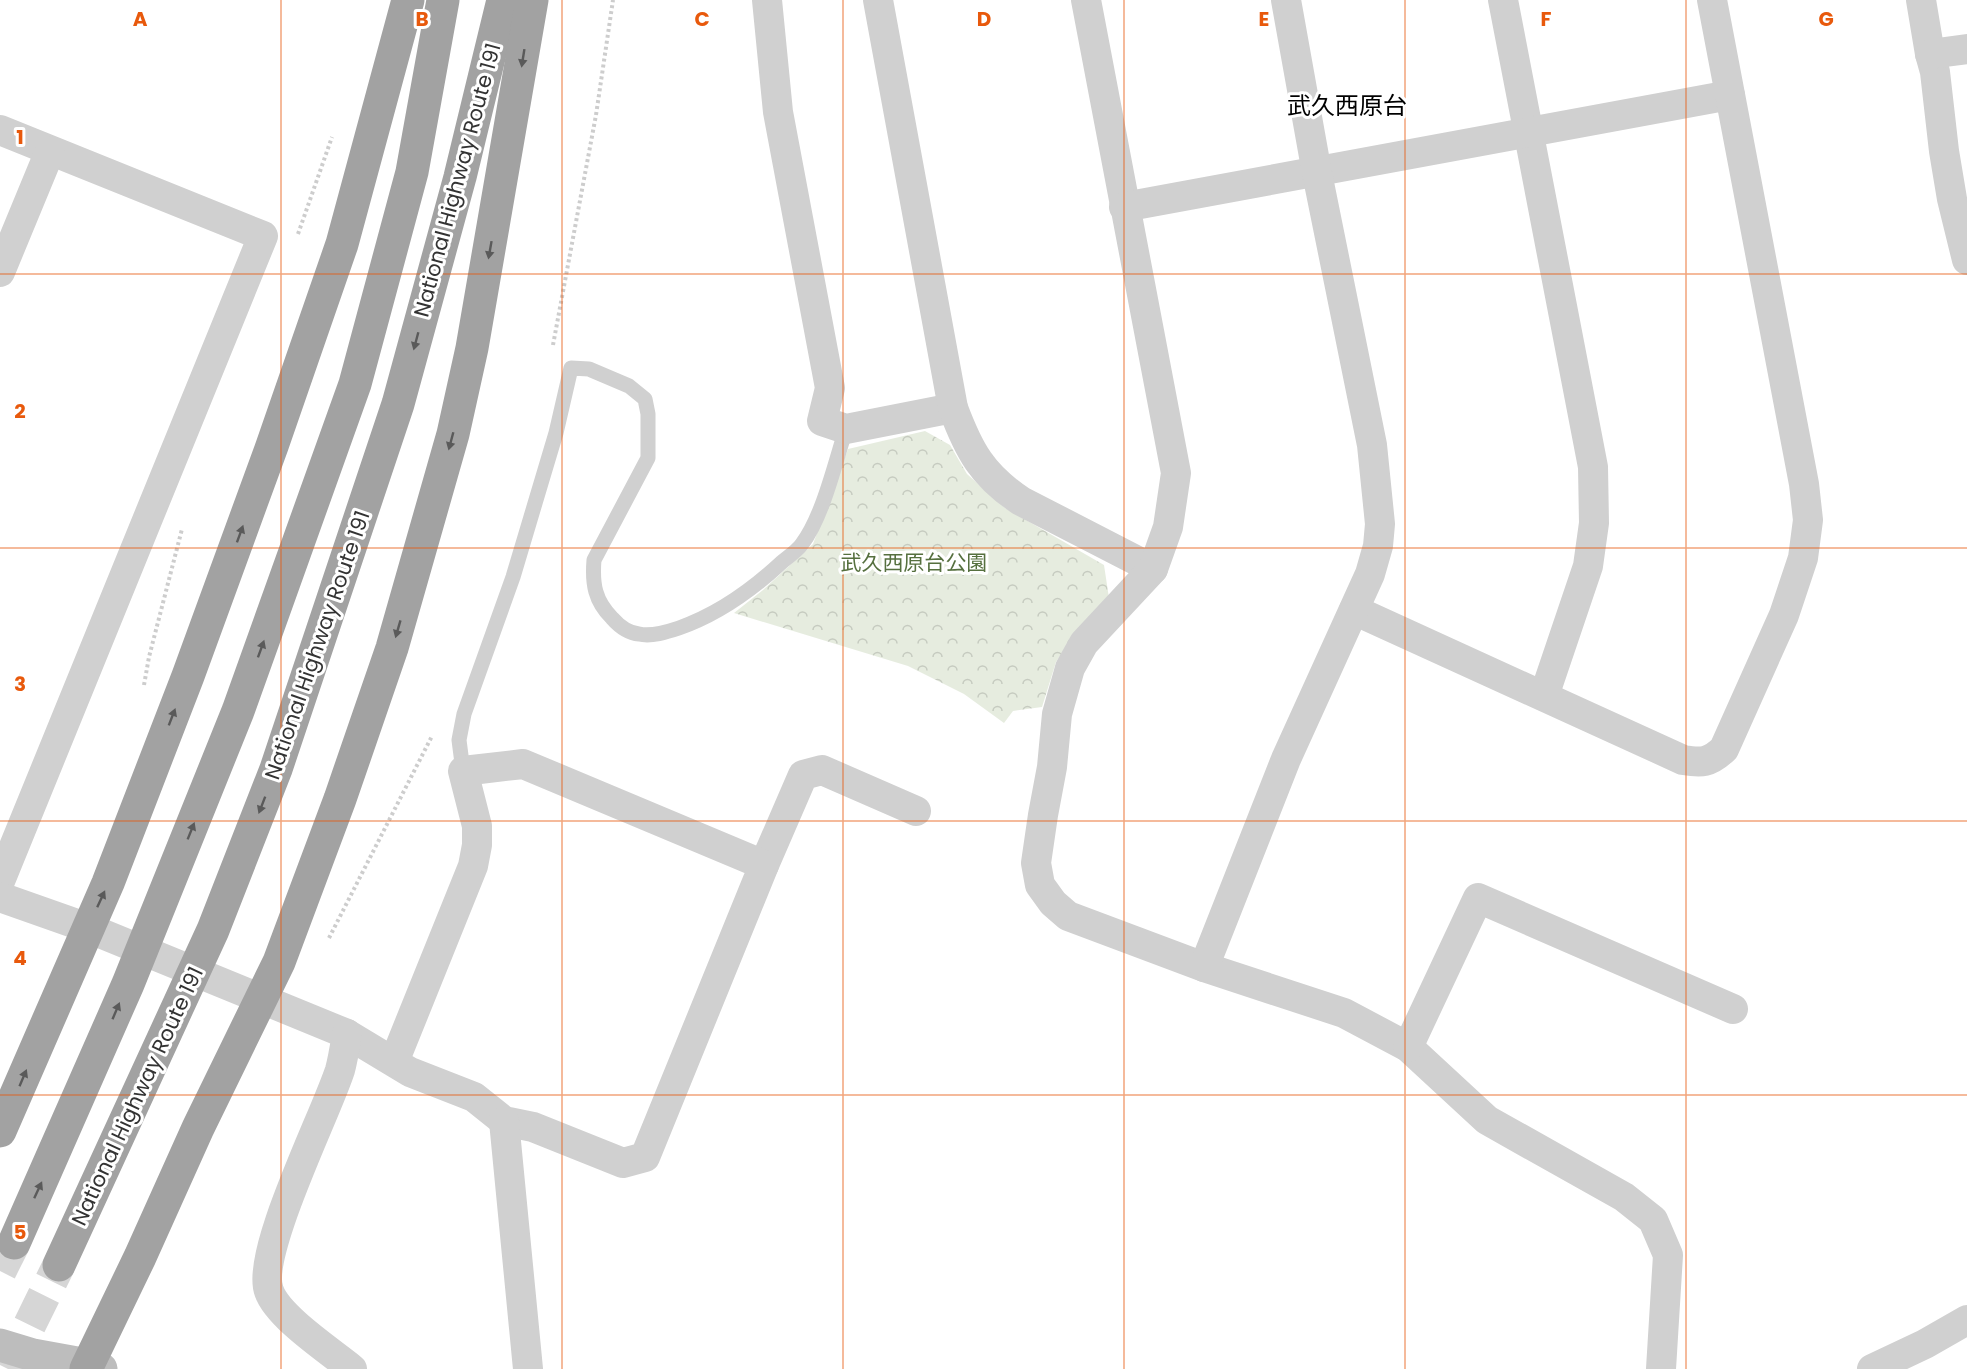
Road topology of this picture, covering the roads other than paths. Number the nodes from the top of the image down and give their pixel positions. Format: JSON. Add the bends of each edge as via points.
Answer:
{"nodes":[{"id":1,"x":408,"y":0,"type":"edge"},
{"id":2,"x":443,"y":0,"type":"edge"},
{"id":3,"x":503,"y":0,"type":"edge"},
{"id":4,"x":532,"y":0,"type":"edge"},
{"id":5,"x":767,"y":0,"type":"edge"},
{"id":6,"x":878,"y":0,"type":"edge"},
{"id":7,"x":1086,"y":0,"type":"edge"},
{"id":8,"x":1286,"y":0,"type":"edge"},
{"id":9,"x":1503,"y":0,"type":"edge"},
{"id":10,"x":1713,"y":0,"type":"edge"},
{"id":11,"x":1921,"y":0,"type":"edge"},
{"id":12,"x":1967,"y":49,"type":"edge"},
{"id":13,"x":1930,"y":54,"type":"junction"},
{"id":14,"x":1730,"y":95,"type":"junction"},
{"id":15,"x":0,"y":130,"type":"edge"},
{"id":16,"x":1527,"y":133,"type":"junction"},
{"id":17,"x":50,"y":151,"type":"junction"},
{"id":18,"x":1317,"y":173,"type":"junction"},
{"id":19,"x":1124,"y":207,"type":"junction"},
{"id":20,"x":1967,"y":260,"type":"edge"},
{"id":21,"x":0,"y":273,"type":"edge"},
{"id":22,"x":953,"y":408,"type":"junction"},
{"id":23,"x":846,"y":429,"type":"junction"},
{"id":24,"x":1153,"y":568,"type":"junction"},
{"id":25,"x":1354,"y":610,"type":"junction"},
{"id":26,"x":1544,"y":696,"type":"junction"},
{"id":27,"x":463,"y":771,"type":"junction"},
{"id":28,"x":916,"y":811,"type":"dead end"},
{"id":29,"x":764,"y":865,"type":"junction"},
{"id":30,"x":0,"y":880,"type":"edge"},
{"id":31,"x":0,"y":897,"type":"edge"},
{"id":32,"x":99,"y":933,"type":"junction"},
{"id":33,"x":1204,"y":967,"type":"junction"},
{"id":34,"x":261,"y":999,"type":"junction"},
{"id":35,"x":1733,"y":1009,"type":"dead end"},
{"id":36,"x":347,"y":1034,"type":"junction"},
{"id":37,"x":1408,"y":1047,"type":"junction"},
{"id":38,"x":394,"y":1062,"type":"junction"},
{"id":39,"x":504,"y":1121,"type":"junction"},
{"id":40,"x":0,"y":1131,"type":"edge"},
{"id":41,"x":14,"y":1243,"type":"tunnel mouth"},
{"id":42,"x":59,"y":1265,"type":"tunnel mouth"},
{"id":43,"x":1967,"y":1320,"type":"edge"},
{"id":44,"x":0,"y":1345,"type":"edge"},
{"id":45,"x":92,"y":1368,"type":"edge"},
{"id":46,"x":352,"y":1369,"type":"edge"},
{"id":47,"x":528,"y":1369,"type":"edge"},
{"id":48,"x":1661,"y":1369,"type":"edge"},
{"id":49,"x":1872,"y":1369,"type":"edge"}],
"edges":[{"from":32,"to":1,"type":"highway","one_way":true,"via":[[108,883],[184,687],[338,255]]},
{"from":41,"to":2,"type":"highway","one_way":true,"via":[[128,984],[238,711],[355,384],[412,172]]},
{"from":3,"to":42,"type":"highway","name":"National Highway Route 191","one_way":true,"via":[[398,404],[276,769],[213,930]]},
{"from":4,"to":34,"type":"highway","one_way":true,"via":[[480,308],[453,434],[392,648],[340,799],[279,962]]},
{"from":5,"to":23,"type":"street","via":[[778,112],[830,388],[822,421]]},
{"from":6,"to":22,"type":"street"},
{"from":7,"to":19,"type":"street"},
{"from":8,"to":18,"type":"street"},
{"from":9,"to":16,"type":"street"},
{"from":10,"to":14,"type":"street"},
{"from":11,"to":13,"type":"street"},
{"from":12,"to":13,"type":"street"},
{"from":13,"to":20,"type":"street","via":[[1952,199]]},
{"from":14,"to":16,"type":"street"},
{"from":14,"to":26,"type":"street","via":[[1804,484],[1808,520],[1803,558],[1784,615],[1736,728],[1714,759],[1683,760]]},
{"from":15,"to":17,"type":"street"},
{"from":16,"to":18,"type":"street"},
{"from":16,"to":26,"type":"street","via":[[1593,467],[1594,523],[1588,566]]},
{"from":17,"to":21,"type":"street"},
{"from":17,"to":30,"type":"street","via":[[263,236]]},
{"from":18,"to":19,"type":"street"},
{"from":18,"to":25,"type":"street","via":[[1377,475],[1378,546]]},
{"from":19,"to":24,"type":"street","via":[[1176,473],[1168,527]]},
{"from":22,"to":23,"type":"street"},
{"from":22,"to":24,"type":"street","via":[[978,463],[1005,490]]},
{"from":23,"to":27,"type":"lane","via":[[824,497],[802,544],[752,589],[717,612],[669,631],[639,635],[626,630],[606,612],[593,587],[593,572],[594,560],[648,458],[645,399],[629,386],[589,369],[571,368],[513,577],[464,714],[459,740]]},
{"from":24,"to":33,"type":"street","via":[[1084,643],[1070,668],[1057,714],[1036,863],[1040,885],[1068,916]]},
{"from":25,"to":26,"type":"street"},
{"from":25,"to":33,"type":"street","via":[[1286,759]]},
{"from":27,"to":29,"type":"street","via":[[523,764]]},
{"from":27,"to":38,"type":"street","via":[[477,826],[473,866]]},
{"from":28,"to":29,"type":"street","via":[[822,770],[803,775]]},
{"from":29,"to":39,"type":"street","via":[[645,1157],[623,1163],[533,1126]]},
{"from":31,"to":32,"type":"street"},
{"from":32,"to":34,"type":"street"},
{"from":40,"to":32,"type":"highway","one_way":true},
{"from":33,"to":37,"type":"street","via":[[1344,1013]]},
{"from":34,"to":36,"type":"street"},
{"from":34,"to":45,"type":"highway","via":[[198,1128]]},
{"from":35,"to":37,"type":"street","via":[[1478,898]]},
{"from":36,"to":38,"type":"street"},
{"from":36,"to":46,"type":"street","via":[[340,1069],[277,1230],[266,1278],[279,1308]]},
{"from":37,"to":48,"type":"street","via":[[1487,1120],[1624,1197],[1653,1220],[1668,1255]]},
{"from":38,"to":39,"type":"street","via":[[474,1097]]},
{"from":39,"to":47,"type":"street"},
{"from":43,"to":49,"type":"street"},
{"from":44,"to":45,"type":"main road"}]}
